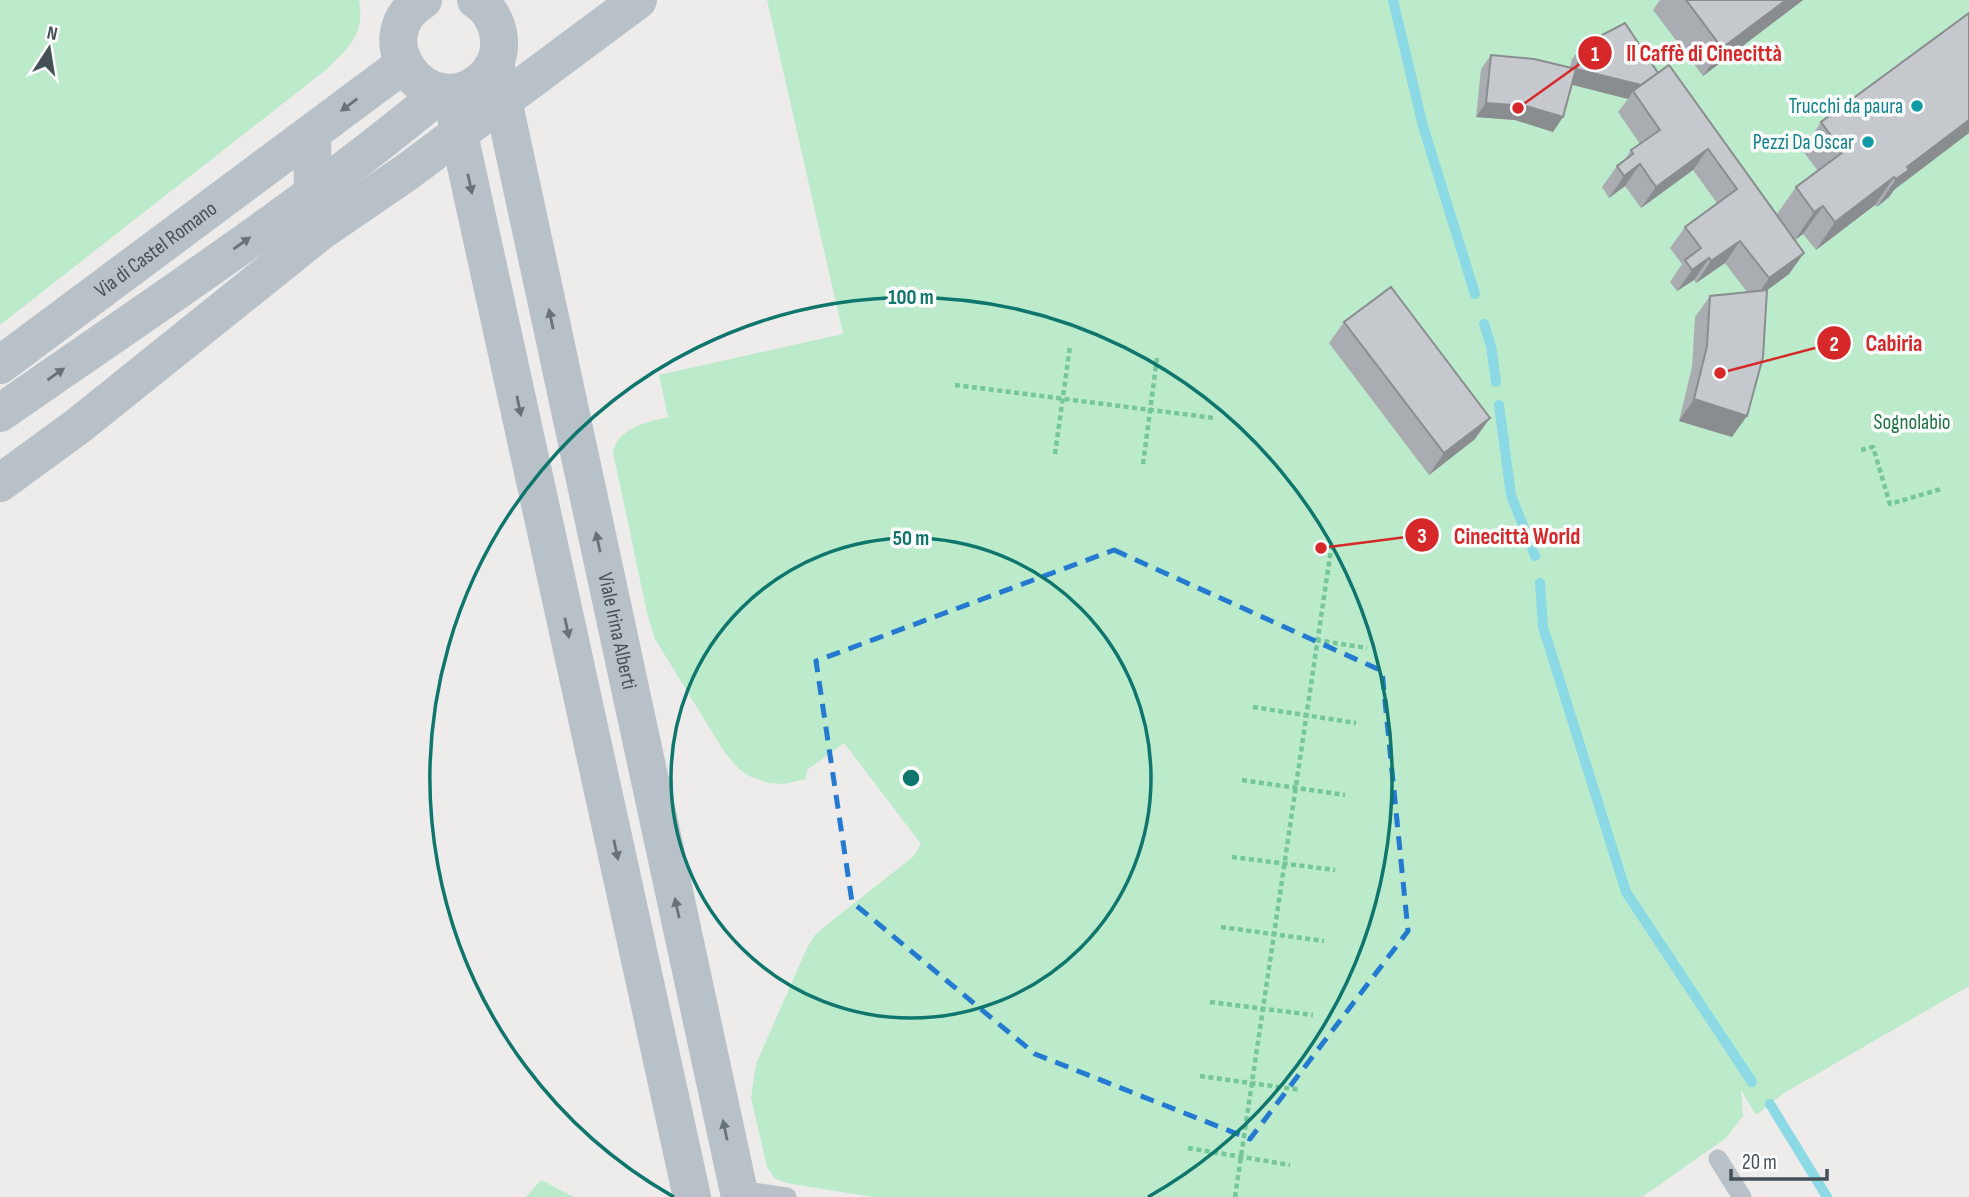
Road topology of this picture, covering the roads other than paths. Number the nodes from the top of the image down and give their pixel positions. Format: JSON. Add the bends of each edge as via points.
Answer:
{"nodes":[{"id":1,"x":638,"y":0,"type":"edge"},
{"id":2,"x":418,"y":2,"type":"edge"},
{"id":3,"x":492,"y":5,"type":"edge"},
{"id":4,"x":404,"y":64,"type":"junction"},
{"id":5,"x":495,"y":64,"type":"junction"},
{"id":6,"x":447,"y":92,"type":"junction"},
{"id":7,"x":503,"y":101,"type":"junction"},
{"id":8,"x":312,"y":133,"type":"junction"},
{"id":9,"x":459,"y":134,"type":"junction"},
{"id":10,"x":313,"y":194,"type":"junction"},
{"id":11,"x":321,"y":231,"type":"junction"},
{"id":12,"x":0,"y":365,"type":"edge"},
{"id":13,"x":0,"y":413,"type":"edge"},
{"id":14,"x":0,"y":483,"type":"edge"},
{"id":15,"x":1718,"y":1159,"type":"dead end"},
{"id":16,"x":739,"y":1194,"type":"edge"},
{"id":17,"x":692,"y":1197,"type":"edge"},
{"id":18,"x":788,"y":1197,"type":"edge"},
{"id":19,"x":1742,"y":1197,"type":"edge"}],
"edges":[{"from":1,"to":7,"type":"street"},
{"from":2,"to":4,"type":"street","via":[[400,32]]},
{"from":3,"to":5,"type":"street","name":"Viale Irina Alberti","via":[[499,38]]},
{"from":4,"to":6,"type":"street","via":[[419,83]]},
{"from":4,"to":8,"type":"street","name":"Via di Castel Romano","one_way":true},
{"from":5,"to":6,"type":"street","via":[[478,84]]},
{"from":5,"to":7,"type":"street","name":"Viale Irina Alberti"},
{"from":6,"to":9,"type":"street"},
{"from":6,"to":10,"type":"street"},
{"from":7,"to":9,"type":"street"},
{"from":16,"to":7,"type":"street","name":"Viale Irina Alberti","one_way":true},
{"from":8,"to":10,"type":"street"},
{"from":8,"to":12,"type":"street","name":"Via di Castel Romano"},
{"from":9,"to":11,"type":"street"},
{"from":9,"to":17,"type":"street","one_way":true},
{"from":10,"to":11,"type":"street"},
{"from":13,"to":10,"type":"street","one_way":true},
{"from":11,"to":14,"type":"street"},
{"from":15,"to":19,"type":"lane"},
{"from":16,"to":18,"type":"lane"}]}
